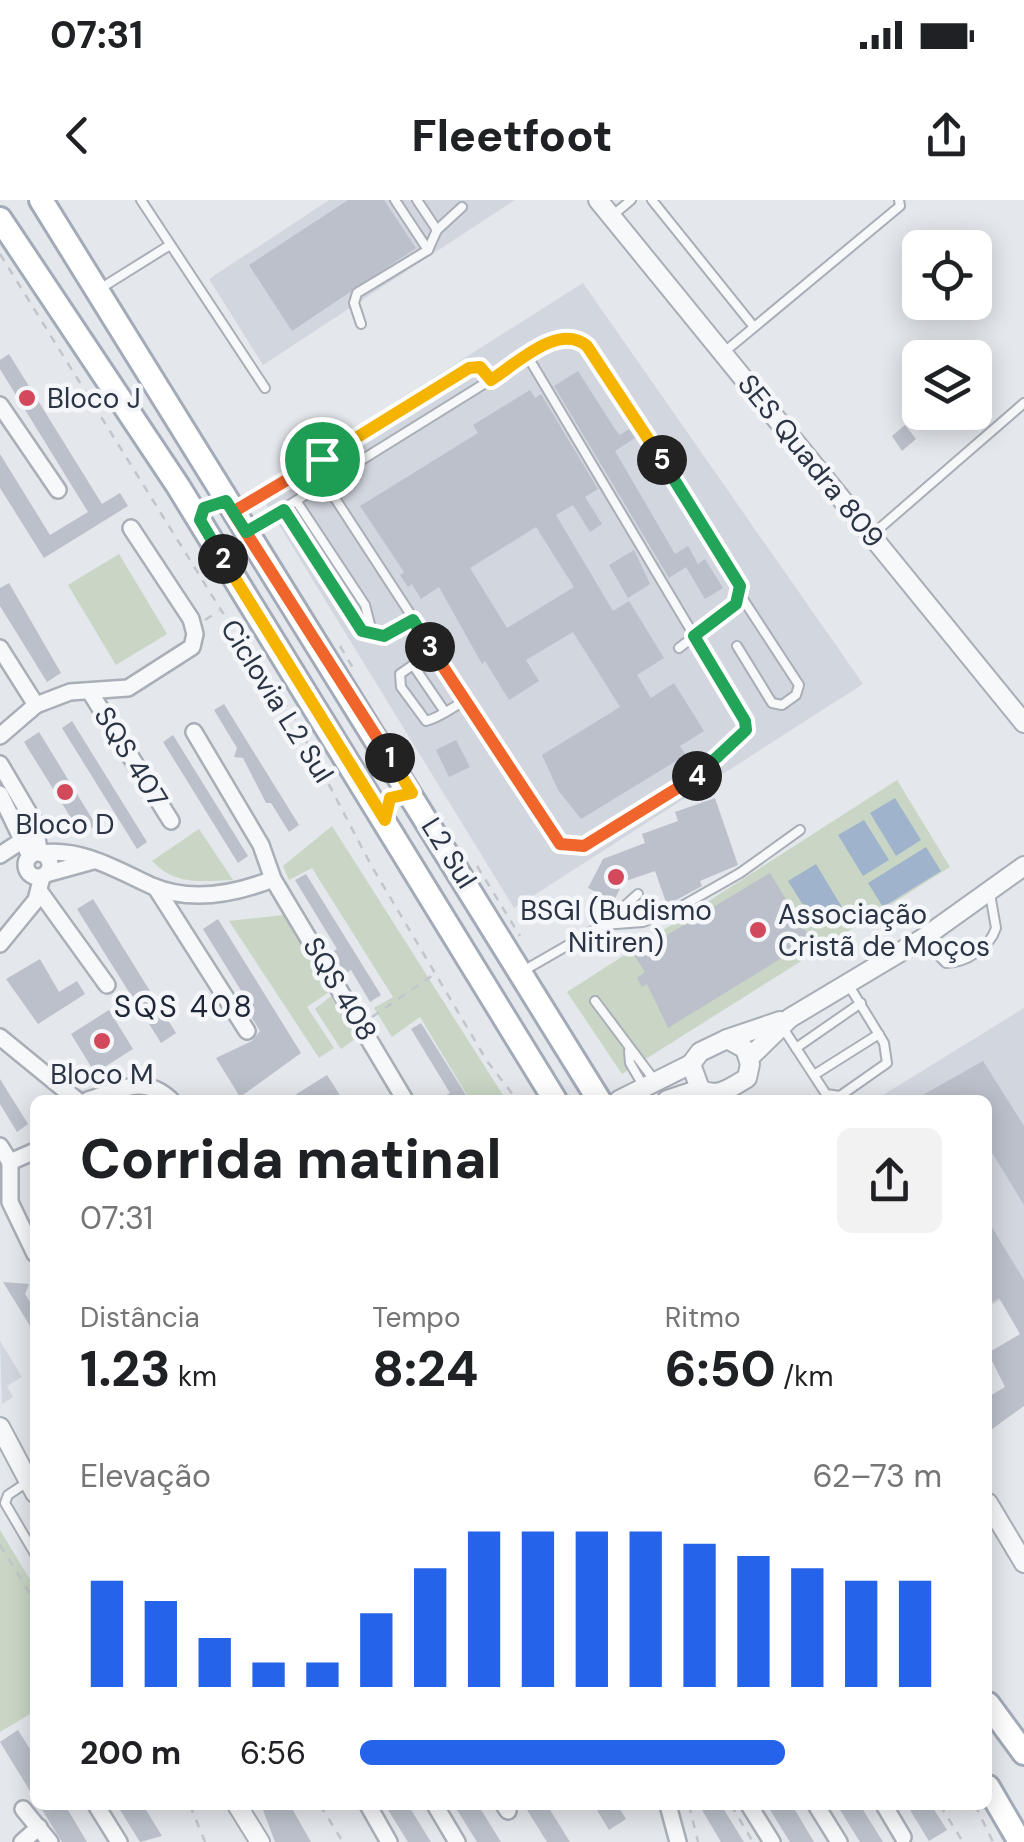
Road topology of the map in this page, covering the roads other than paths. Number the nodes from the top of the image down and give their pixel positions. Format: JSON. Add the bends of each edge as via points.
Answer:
{"nodes":[{"id":1,"x":41,"y":200,"type":"edge"},
{"id":2,"x":141,"y":200,"type":"edge"},
{"id":3,"x":395,"y":200,"type":"edge"},
{"id":4,"x":417,"y":200,"type":"edge"},
{"id":5,"x":632,"y":200,"type":"edge"},
{"id":6,"x":652,"y":200,"type":"edge"},
{"id":7,"x":899,"y":200,"type":"edge"},
{"id":8,"x":603,"y":205,"type":"edge"},
{"id":9,"x":462,"y":207,"type":"dead end"},
{"id":10,"x":0,"y":219,"type":"edge"},
{"id":11,"x":437,"y":230,"type":"junction"},
{"id":12,"x":170,"y":245,"type":"junction"},
{"id":13,"x":428,"y":250,"type":"junction"},
{"id":14,"x":98,"y":290,"type":"junction"},
{"id":15,"x":361,"y":324,"type":"dead end"},
{"id":16,"x":754,"y":327,"type":"junction"},
{"id":17,"x":722,"y":353,"type":"junction"},
{"id":18,"x":528,"y":356,"type":"junction"},
{"id":19,"x":491,"y":380,"type":"junction"},
{"id":20,"x":265,"y":388,"type":"dead end"},
{"id":21,"x":1024,"y":402,"type":"edge"},
{"id":22,"x":0,"y":405,"type":"edge"},
{"id":23,"x":322,"y":459,"type":"junction"},
{"id":24,"x":206,"y":467,"type":"junction"},
{"id":25,"x":306,"y":469,"type":"junction"},
{"id":26,"x":327,"y":485,"type":"junction"},
{"id":27,"x":178,"y":486,"type":"junction"},
{"id":28,"x":58,"y":490,"type":"dead end"},
{"id":29,"x":297,"y":502,"type":"junction"},
{"id":30,"x":284,"y":510,"type":"junction"},
{"id":31,"x":235,"y":515,"type":"junction"},
{"id":32,"x":200,"y":520,"type":"junction"},
{"id":33,"x":131,"y":528,"type":"dead end"},
{"id":34,"x":871,"y":535,"type":"junction"},
{"id":35,"x":739,"y":593,"type":"junction"},
{"id":36,"x":413,"y":620,"type":"junction"},
{"id":37,"x":372,"y":636,"type":"junction"},
{"id":38,"x":694,"y":636,"type":"junction"},
{"id":39,"x":737,"y":646,"type":"dead end"},
{"id":40,"x":0,"y":648,"type":"edge"},
{"id":41,"x":680,"y":648,"type":"dead end"},
{"id":42,"x":432,"y":651,"type":"junction"},
{"id":43,"x":414,"y":665,"type":"junction"},
{"id":44,"x":90,"y":692,"type":"junction"},
{"id":45,"x":464,"y":701,"type":"junction"},
{"id":46,"x":36,"y":705,"type":"junction"},
{"id":47,"x":445,"y":712,"type":"junction"},
{"id":48,"x":1024,"y":723,"type":"edge"},
{"id":49,"x":194,"y":732,"type":"dead end"},
{"id":50,"x":0,"y":736,"type":"edge"},
{"id":51,"x":392,"y":761,"type":"junction"},
{"id":52,"x":0,"y":764,"type":"edge"},
{"id":53,"x":362,"y":781,"type":"junction"},
{"id":54,"x":412,"y":793,"type":"junction"},
{"id":55,"x":11,"y":801,"type":"edge"},
{"id":56,"x":385,"y":820,"type":"junction"},
{"id":57,"x":171,"y":822,"type":"dead end"},
{"id":58,"x":800,"y":830,"type":"dead end"},
{"id":59,"x":34,"y":850,"type":"junction"},
{"id":60,"x":0,"y":855,"type":"edge"},
{"id":61,"x":94,"y":860,"type":"junction"},
{"id":62,"x":1024,"y":866,"type":"edge"},
{"id":63,"x":40,"y":879,"type":"junction"},
{"id":64,"x":274,"y":879,"type":"junction"},
{"id":65,"x":156,"y":888,"type":"junction"},
{"id":66,"x":638,"y":894,"type":"dead end"},
{"id":67,"x":990,"y":894,"type":"junction"},
{"id":68,"x":603,"y":926,"type":"junction"},
{"id":69,"x":922,"y":939,"type":"junction"},
{"id":70,"x":0,"y":944,"type":"edge"},
{"id":71,"x":523,"y":971,"type":"junction"},
{"id":72,"x":848,"y":984,"type":"junction"},
{"id":73,"x":107,"y":985,"type":"dead end"},
{"id":74,"x":542,"y":1002,"type":"junction"},
{"id":75,"x":594,"y":1002,"type":"dead end"},
{"id":76,"x":861,"y":1003,"type":"junction"},
{"id":77,"x":503,"y":1018,"type":"junction"},
{"id":78,"x":783,"y":1021,"type":"junction"},
{"id":79,"x":247,"y":1031,"type":"dead end"},
{"id":80,"x":561,"y":1034,"type":"junction"},
{"id":81,"x":879,"y":1034,"type":"junction"},
{"id":82,"x":0,"y":1037,"type":"edge"},
{"id":83,"x":726,"y":1039,"type":"junction"},
{"id":84,"x":796,"y":1048,"type":"junction"},
{"id":85,"x":749,"y":1058,"type":"junction"},
{"id":86,"x":530,"y":1061,"type":"junction"},
{"id":87,"x":691,"y":1064,"type":"junction"},
{"id":88,"x":814,"y":1075,"type":"junction"},
{"id":89,"x":747,"y":1078,"type":"junction"},
{"id":90,"x":650,"y":1084,"type":"junction"},
{"id":91,"x":708,"y":1094,"type":"edge"},
{"id":92,"x":71,"y":1095,"type":"edge"},
{"id":93,"x":103,"y":1095,"type":"edge"},
{"id":94,"x":166,"y":1095,"type":"edge"},
{"id":95,"x":402,"y":1095,"type":"edge"},
{"id":96,"x":552,"y":1095,"type":"edge"},
{"id":97,"x":596,"y":1095,"type":"edge"},
{"id":98,"x":629,"y":1095,"type":"edge"},
{"id":99,"x":751,"y":1095,"type":"edge"},
{"id":100,"x":833,"y":1095,"type":"edge"},
{"id":101,"x":842,"y":1095,"type":"edge"},
{"id":102,"x":0,"y":1146,"type":"edge"},
{"id":103,"x":30,"y":1153,"type":"edge"},
{"id":104,"x":10,"y":1162,"type":"junction"},
{"id":105,"x":30,"y":1244,"type":"edge"},
{"id":106,"x":0,"y":1428,"type":"edge"},
{"id":107,"x":30,"y":1478,"type":"edge"},
{"id":108,"x":30,"y":1481,"type":"edge"},
{"id":109,"x":992,"y":1511,"type":"edge"},
{"id":110,"x":1019,"y":1541,"type":"edge"},
{"id":111,"x":30,"y":1545,"type":"edge"},
{"id":112,"x":1024,"y":1562,"type":"edge"},
{"id":113,"x":992,"y":1709,"type":"edge"},
{"id":114,"x":1024,"y":1753,"type":"edge"},
{"id":115,"x":992,"y":1795,"type":"edge"},
{"id":116,"x":23,"y":1809,"type":"dead end"},
{"id":117,"x":99,"y":1810,"type":"edge"},
{"id":118,"x":240,"y":1810,"type":"edge"},
{"id":119,"x":371,"y":1810,"type":"edge"},
{"id":120,"x":438,"y":1810,"type":"edge"},
{"id":121,"x":669,"y":1810,"type":"edge"},
{"id":122,"x":751,"y":1810,"type":"edge"},
{"id":123,"x":819,"y":1810,"type":"edge"},
{"id":124,"x":887,"y":1810,"type":"edge"},
{"id":125,"x":39,"y":1827,"type":"junction"},
{"id":126,"x":903,"y":1837,"type":"dead end"},
{"id":127,"x":22,"y":1842,"type":"edge"},
{"id":128,"x":50,"y":1842,"type":"edge"},
{"id":129,"x":119,"y":1842,"type":"edge"},
{"id":130,"x":260,"y":1842,"type":"edge"},
{"id":131,"x":389,"y":1842,"type":"edge"},
{"id":132,"x":457,"y":1842,"type":"edge"},
{"id":133,"x":678,"y":1842,"type":"edge"},
{"id":134,"x":772,"y":1842,"type":"edge"},
{"id":135,"x":838,"y":1842,"type":"edge"},
{"id":136,"x":1020,"y":1842,"type":"edge"}],
"edges":[{"from":1,"to":14,"type":"main road","name":"L2 Sul"},
{"from":2,"to":12,"type":"lane"},
{"from":3,"to":13,"type":"lane"},
{"from":4,"to":11,"type":"lane"},
{"from":5,"to":8,"type":"lane"},
{"from":6,"to":16,"type":"lane"},
{"from":7,"to":16,"type":"lane","via":[[900,206]]},
{"from":8,"to":17,"type":"street","name":"SES Quadra 809"},
{"from":9,"to":11,"type":"lane"},
{"from":10,"to":27,"type":"main road","name":"L2 Sul"},
{"from":11,"to":13,"type":"lane"},
{"from":12,"to":14,"type":"lane"},
{"from":12,"to":20,"type":"lane"},
{"from":13,"to":15,"type":"lane","via":[[358,293]]},
{"from":14,"to":24,"type":"main road","name":"L2 Sul"},
{"from":16,"to":17,"type":"lane"},
{"from":17,"to":34,"type":"street","name":"SES Quadra 809"},
{"from":18,"to":19,"type":"lane"},
{"from":18,"to":35,"type":"lane","via":[[564,338],[587,346],[731,566]]},
{"from":18,"to":38,"type":"lane"},
{"from":19,"to":23,"type":"lane","via":[[480,367],[469,368]]},
{"from":19,"to":26,"type":"lane"},
{"from":21,"to":34,"type":"lane"},
{"from":22,"to":28,"type":"street"},
{"from":23,"to":25,"type":"lane"},
{"from":23,"to":26,"type":"lane"},
{"from":24,"to":27,"type":"main road","via":[[198,485]]},
{"from":24,"to":31,"type":"main road","name":"L2 Sul"},
{"from":25,"to":26,"type":"lane"},
{"from":25,"to":31,"type":"lane"},
{"from":26,"to":29,"type":"lane"},
{"from":26,"to":36,"type":"lane"},
{"from":27,"to":32,"type":"main road","name":"L2 Sul"},
{"from":29,"to":30,"type":"lane"},
{"from":29,"to":37,"type":"lane","via":[[365,605]]},
{"from":30,"to":31,"type":"lane"},
{"from":30,"to":37,"type":"lane","via":[[362,631]]},
{"from":31,"to":32,"type":"main road","via":[[208,505]]},
{"from":31,"to":51,"type":"main road","name":"L2 Sul"},
{"from":32,"to":53,"type":"main road","name":"L2 Sul"},
{"from":33,"to":44,"type":"street","name":"SQS 407","via":[[194,628],[192,647],[128,688]]},
{"from":34,"to":48,"type":"street","name":"SES Quadra 809"},
{"from":35,"to":38,"type":"lane","via":[[736,604]]},
{"from":35,"to":39,"type":"lane","via":[[800,685],[796,696],[782,706],[772,703]]},
{"from":36,"to":37,"type":"lane"},
{"from":36,"to":42,"type":"lane"},
{"from":38,"to":41,"type":"lane"},
{"from":38,"to":45,"type":"lane","via":[[745,721],[744,734],[704,772],[584,846],[566,847],[552,836]]},
{"from":40,"to":46,"type":"street"},
{"from":42,"to":43,"type":"lane"},
{"from":42,"to":45,"type":"lane"},
{"from":43,"to":47,"type":"lane"},
{"from":43,"to":47,"type":"lane","via":[[399,680],[418,714],[429,721]]},
{"from":44,"to":46,"type":"street","name":"SQS 407"},
{"from":44,"to":57,"type":"street","name":"SQS 407"},
{"from":45,"to":47,"type":"lane"},
{"from":46,"to":50,"type":"street","name":"SQS 407"},
{"from":49,"to":64,"type":"street","name":"SQS 408"},
{"from":51,"to":53,"type":"main road","via":[[386,774]]},
{"from":51,"to":54,"type":"main road","name":"L2 Sul"},
{"from":52,"to":55,"type":"street"},
{"from":53,"to":56,"type":"main road","name":"L2 Sul"},
{"from":54,"to":56,"type":"main road","via":[[390,798]]},
{"from":54,"to":71,"type":"main road","name":"L2 Sul"},
{"from":55,"to":59,"type":"street"},
{"from":56,"to":77,"type":"main road","name":"L2 Sul"},
{"from":58,"to":68,"type":"lane","via":[[674,910]]},
{"from":59,"to":60,"type":"street"},
{"from":59,"to":61,"type":"street"},
{"from":59,"to":63,"type":"street","via":[[50,864]]},
{"from":61,"to":63,"type":"street"},
{"from":61,"to":65,"type":"street"},
{"from":62,"to":67,"type":"street"},
{"from":63,"to":70,"type":"street"},
{"from":63,"to":73,"type":"street"},
{"from":64,"to":65,"type":"street","via":[[225,895]]},
{"from":64,"to":95,"type":"street","name":"SQS 408"},
{"from":65,"to":79,"type":"street"},
{"from":66,"to":68,"type":"lane"},
{"from":67,"to":69,"type":"street"},
{"from":67,"to":69,"type":"lane","via":[[996,928],[982,948],[946,963]]},
{"from":68,"to":71,"type":"lane"},
{"from":69,"to":72,"type":"street"},
{"from":71,"to":74,"type":"main road","name":"L2 Sul"},
{"from":72,"to":76,"type":"lane"},
{"from":72,"to":78,"type":"street"},
{"from":74,"to":77,"type":"main road","via":[[527,1020]]},
{"from":74,"to":80,"type":"main road","name":"L2 Sul"},
{"from":75,"to":90,"type":"lane"},
{"from":76,"to":81,"type":"lane"},
{"from":76,"to":84,"type":"lane"},
{"from":77,"to":86,"type":"main road","name":"L2 Sul"},
{"from":78,"to":83,"type":"street"},
{"from":78,"to":84,"type":"lane"},
{"from":78,"to":85,"type":"street"},
{"from":80,"to":86,"type":"main road","via":[[542,1041]]},
{"from":80,"to":97,"type":"main road","name":"L2 Sul"},
{"from":81,"to":88,"type":"lane"},
{"from":81,"to":101,"type":"lane","via":[[887,1050],[884,1068]]},
{"from":82,"to":92,"type":"street"},
{"from":83,"to":85,"type":"street","via":[[740,1044]]},
{"from":83,"to":87,"type":"street"},
{"from":84,"to":88,"type":"lane"},
{"from":85,"to":89,"type":"street"},
{"from":86,"to":96,"type":"main road","name":"L2 Sul"},
{"from":87,"to":90,"type":"street"},
{"from":87,"to":91,"type":"street"},
{"from":88,"to":100,"type":"lane"},
{"from":89,"to":91,"type":"street"},
{"from":89,"to":99,"type":"street"},
{"from":90,"to":98,"type":"street"},
{"from":93,"to":94,"type":"street","via":[[140,1083]]},
{"from":102,"to":104,"type":"street"},
{"from":103,"to":104,"type":"street"},
{"from":104,"to":105,"type":"street","via":[[10,1202]]},
{"from":106,"to":107,"type":"street"},
{"from":108,"to":111,"type":"lane","via":[[6,1502]]},
{"from":109,"to":110,"type":"street"},
{"from":110,"to":112,"type":"street"},
{"from":113,"to":114,"type":"main road"},
{"from":115,"to":136,"type":"main road"},
{"from":116,"to":125,"type":"street"},
{"from":117,"to":129,"type":"street"},
{"from":118,"to":130,"type":"street"},
{"from":119,"to":131,"type":"street"},
{"from":120,"to":132,"type":"street"},
{"from":121,"to":133,"type":"street"},
{"from":122,"to":134,"type":"street"},
{"from":123,"to":135,"type":"street"},
{"from":124,"to":126,"type":"street"},
{"from":125,"to":127,"type":"street"},
{"from":125,"to":128,"type":"street"}]}
